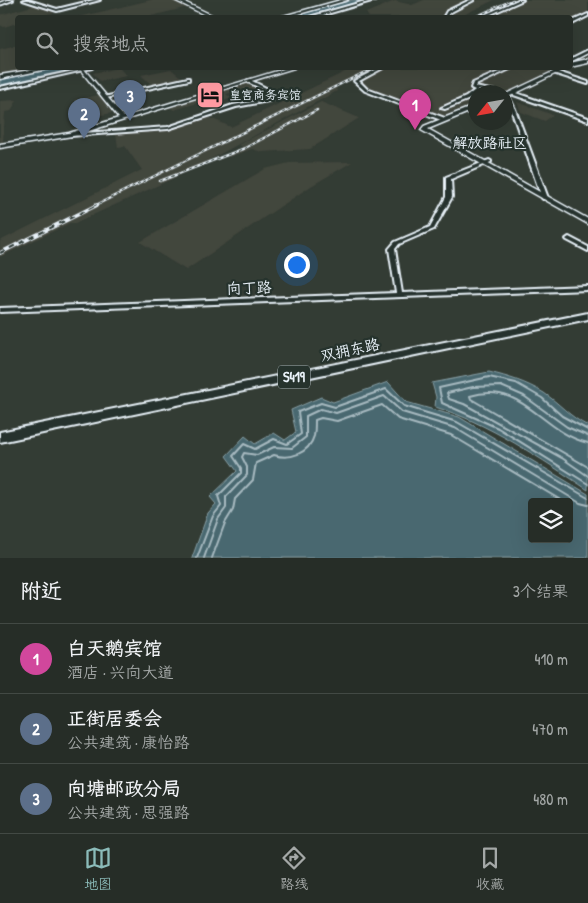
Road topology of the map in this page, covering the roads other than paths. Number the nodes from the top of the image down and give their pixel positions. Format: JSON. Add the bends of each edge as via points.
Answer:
{"nodes":[{"id":1,"x":11,"y":0,"type":"edge"},
{"id":2,"x":25,"y":0,"type":"edge"},
{"id":3,"x":98,"y":0,"type":"edge"},
{"id":4,"x":176,"y":0,"type":"edge"},
{"id":5,"x":346,"y":0,"type":"edge"},
{"id":6,"x":373,"y":0,"type":"edge"},
{"id":7,"x":472,"y":0,"type":"edge"},
{"id":8,"x":521,"y":0,"type":"edge"},
{"id":9,"x":0,"y":4,"type":"edge"},
{"id":10,"x":209,"y":15,"type":"edge"},
{"id":11,"x":289,"y":15,"type":"edge"},
{"id":12,"x":318,"y":15,"type":"edge"},
{"id":13,"x":446,"y":15,"type":"edge"},
{"id":14,"x":485,"y":15,"type":"edge"},
{"id":15,"x":588,"y":15,"type":"edge"},
{"id":16,"x":573,"y":22,"type":"edge"},
{"id":17,"x":588,"y":51,"type":"edge"},
{"id":18,"x":573,"y":60,"type":"edge"},
{"id":19,"x":588,"y":61,"type":"edge"},
{"id":20,"x":573,"y":64,"type":"edge"},
{"id":21,"x":38,"y":70,"type":"edge"},
{"id":22,"x":74,"y":70,"type":"edge"},
{"id":23,"x":84,"y":70,"type":"edge"},
{"id":24,"x":284,"y":70,"type":"edge"},
{"id":25,"x":377,"y":70,"type":"edge"},
{"id":26,"x":506,"y":70,"type":"edge"},
{"id":27,"x":559,"y":70,"type":"edge"},
{"id":28,"x":554,"y":72,"type":"junction"},
{"id":29,"x":0,"y":77,"type":"edge"},
{"id":30,"x":188,"y":79,"type":"dead end"},
{"id":31,"x":248,"y":80,"type":"junction"},
{"id":32,"x":588,"y":83,"type":"edge"},
{"id":33,"x":474,"y":85,"type":"edge"},
{"id":34,"x":0,"y":88,"type":"edge"},
{"id":35,"x":513,"y":92,"type":"edge"},
{"id":36,"x":106,"y":97,"type":"junction"},
{"id":37,"x":513,"y":97,"type":"edge"},
{"id":38,"x":468,"y":98,"type":"edge"},
{"id":39,"x":443,"y":108,"type":"dead end"},
{"id":40,"x":468,"y":110,"type":"edge"},
{"id":41,"x":513,"y":112,"type":"edge"},
{"id":42,"x":123,"y":119,"type":"junction"},
{"id":43,"x":443,"y":119,"type":"junction"},
{"id":44,"x":588,"y":120,"type":"edge"},
{"id":45,"x":70,"y":135,"type":"junction"},
{"id":46,"x":0,"y":146,"type":"edge"},
{"id":47,"x":486,"y":162,"type":"junction"},
{"id":48,"x":543,"y":194,"type":"junction"},
{"id":49,"x":588,"y":216,"type":"edge"},
{"id":50,"x":588,"y":222,"type":"edge"},
{"id":51,"x":569,"y":239,"type":"dead end"},
{"id":52,"x":588,"y":249,"type":"edge"},
{"id":53,"x":588,"y":288,"type":"edge"},
{"id":54,"x":399,"y":295,"type":"junction"},
{"id":55,"x":0,"y":310,"type":"edge"},
{"id":56,"x":588,"y":316,"type":"edge"},
{"id":57,"x":0,"y":437,"type":"edge"}],
"edges":[{"from":1,"to":9,"type":"street"},
{"from":2,"to":3,"type":"street","via":[[57,10]]},
{"from":4,"to":10,"type":"street"},
{"from":5,"to":11,"type":"street"},
{"from":6,"to":12,"type":"street"},
{"from":7,"to":13,"type":"street"},
{"from":8,"to":14,"type":"street"},
{"from":15,"to":16,"type":"street"},
{"from":17,"to":18,"type":"street"},
{"from":19,"to":20,"type":"street"},
{"from":21,"to":29,"type":"main road"},
{"from":22,"to":34,"type":"street"},
{"from":23,"to":36,"type":"street"},
{"from":24,"to":31,"type":"street"},
{"from":25,"to":43,"type":"street","via":[[356,81],[366,90]]},
{"from":26,"to":33,"type":"street"},
{"from":27,"to":28,"type":"street"},
{"from":28,"to":32,"type":"street"},
{"from":28,"to":35,"type":"street"},
{"from":30,"to":36,"type":"street"},
{"from":31,"to":42,"type":"street"},
{"from":31,"to":45,"type":"street","via":[[280,96],[235,106],[168,128]]},
{"from":36,"to":42,"type":"street"},
{"from":37,"to":44,"type":"street"},
{"from":38,"to":39,"type":"street"},
{"from":40,"to":43,"type":"street"},
{"from":41,"to":48,"type":"street"},
{"from":42,"to":45,"type":"street"},
{"from":43,"to":47,"type":"street","via":[[424,130]]},
{"from":45,"to":46,"type":"street"},
{"from":47,"to":48,"type":"street"},
{"from":47,"to":54,"type":"street","via":[[448,178],[448,197],[432,228],[397,243],[392,249]]},
{"from":48,"to":49,"type":"street"},
{"from":48,"to":50,"type":"street"},
{"from":51,"to":52,"type":"street"},
{"from":53,"to":54,"type":"street","name":"向丁路"},
{"from":54,"to":55,"type":"street","name":"向丁路"},
{"from":56,"to":57,"type":"main road","name":"双拥东路","number":"S419"}]}
